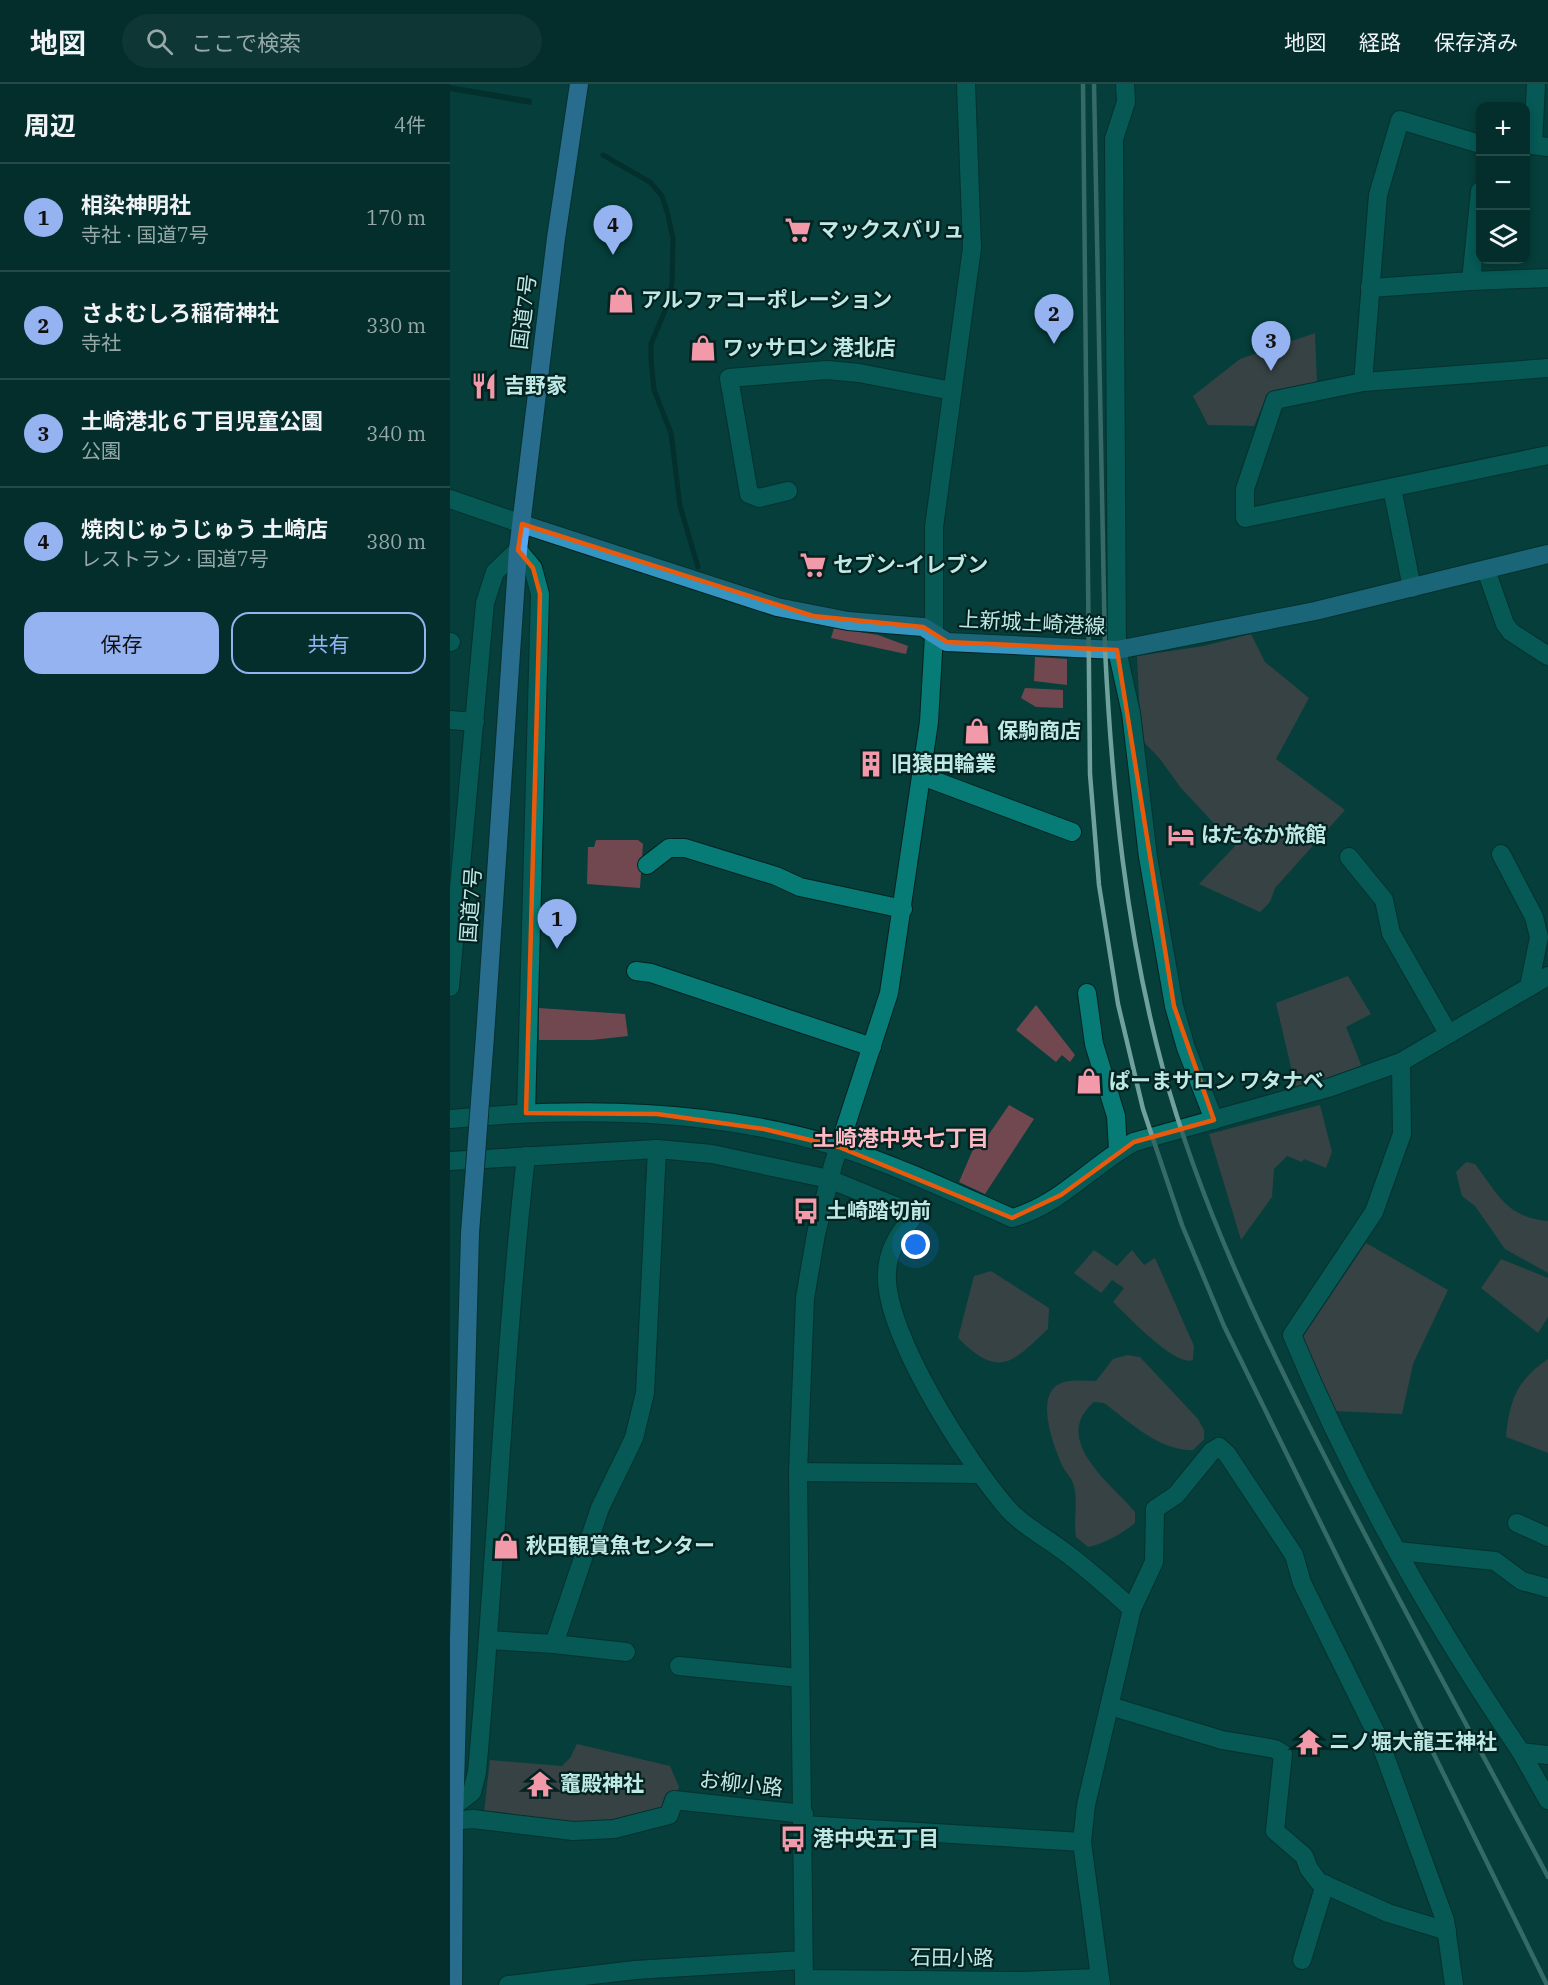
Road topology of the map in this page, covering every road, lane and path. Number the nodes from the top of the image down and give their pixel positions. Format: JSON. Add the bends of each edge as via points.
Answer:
{"nodes":[{"id":1,"x":579,"y":84,"type":"edge"},
{"id":2,"x":966,"y":84,"type":"edge"},
{"id":3,"x":1125,"y":84,"type":"edge"},
{"id":4,"x":1536,"y":84,"type":"edge"},
{"id":5,"x":1476,"y":143,"type":"edge"},
{"id":6,"x":1536,"y":146,"type":"edge"},
{"id":7,"x":1478,"y":210,"type":"edge"},
{"id":8,"x":1548,"y":278,"type":"edge"},
{"id":9,"x":1471,"y":281,"type":"junction"},
{"id":10,"x":1370,"y":288,"type":"junction"},
{"id":11,"x":1548,"y":368,"type":"edge"},
{"id":12,"x":1363,"y":382,"type":"junction"},
{"id":13,"x":952,"y":391,"type":"junction"},
{"id":14,"x":1548,"y":455,"type":"edge"},
{"id":15,"x":1392,"y":488,"type":"junction"},
{"id":16,"x":788,"y":491,"type":"dead end"},
{"id":17,"x":450,"y":499,"type":"edge"},
{"id":18,"x":522,"y":524,"type":"junction"},
{"id":19,"x":518,"y":550,"type":"junction"},
{"id":20,"x":1548,"y":554,"type":"edge"},
{"id":21,"x":1486,"y":570,"type":"junction"},
{"id":22,"x":1412,"y":588,"type":"junction"},
{"id":23,"x":934,"y":635,"type":"junction"},
{"id":24,"x":1118,"y":650,"type":"junction"},
{"id":25,"x":1548,"y":656,"type":"edge"},
{"id":26,"x":450,"y":720,"type":"edge"},
{"id":27,"x":475,"y":722,"type":"junction"},
{"id":28,"x":922,"y":776,"type":"junction"},
{"id":29,"x":458,"y":814,"type":"edge"},
{"id":30,"x":1072,"y":832,"type":"dead end"},
{"id":31,"x":1501,"y":854,"type":"dead end"},
{"id":32,"x":1349,"y":857,"type":"dead end"},
{"id":33,"x":647,"y":866,"type":"dead end"},
{"id":34,"x":903,"y":909,"type":"junction"},
{"id":35,"x":636,"y":971,"type":"dead end"},
{"id":36,"x":1548,"y":976,"type":"edge"},
{"id":37,"x":450,"y":987,"type":"edge"},
{"id":38,"x":1529,"y":987,"type":"junction"},
{"id":39,"x":1087,"y":993,"type":"dead end"},
{"id":40,"x":1448,"y":1033,"type":"junction"},
{"id":41,"x":872,"y":1047,"type":"junction"},
{"id":42,"x":1401,"y":1062,"type":"junction"},
{"id":43,"x":526,"y":1113,"type":"junction"},
{"id":44,"x":450,"y":1119,"type":"edge"},
{"id":45,"x":1214,"y":1120,"type":"junction"},
{"id":46,"x":838,"y":1147,"type":"junction"},
{"id":47,"x":657,"y":1149,"type":"junction"},
{"id":48,"x":1118,"y":1150,"type":"junction"},
{"id":49,"x":526,"y":1156,"type":"junction"},
{"id":50,"x":450,"y":1161,"type":"edge"},
{"id":51,"x":829,"y":1179,"type":"junction"},
{"id":52,"x":798,"y":1472,"type":"junction"},
{"id":53,"x":980,"y":1474,"type":"junction"},
{"id":54,"x":1517,"y":1523,"type":"dead end"},
{"id":55,"x":1548,"y":1537,"type":"edge"},
{"id":56,"x":1398,"y":1551,"type":"junction"},
{"id":57,"x":1548,"y":1588,"type":"edge"},
{"id":58,"x":1132,"y":1609,"type":"junction"},
{"id":59,"x":489,"y":1640,"type":"junction"},
{"id":60,"x":554,"y":1644,"type":"junction"},
{"id":61,"x":626,"y":1652,"type":"dead end"},
{"id":62,"x":679,"y":1666,"type":"dead end"},
{"id":63,"x":799,"y":1678,"type":"junction"},
{"id":64,"x":1110,"y":1706,"type":"junction"},
{"id":65,"x":1521,"y":1752,"type":"junction"},
{"id":66,"x":1548,"y":1755,"type":"edge"},
{"id":67,"x":1548,"y":1800,"type":"edge"},
{"id":68,"x":452,"y":1812,"type":"edge"},
{"id":69,"x":804,"y":1819,"type":"junction"},
{"id":70,"x":1083,"y":1842,"type":"junction"},
{"id":71,"x":1324,"y":1884,"type":"junction"},
{"id":72,"x":1447,"y":1931,"type":"junction"},
{"id":73,"x":803,"y":1960,"type":"junction"},
{"id":74,"x":1302,"y":1960,"type":"dead end"},
{"id":75,"x":635,"y":1977,"type":"edge"},
{"id":76,"x":1100,"y":1981,"type":"edge"},
{"id":77,"x":804,"y":1982,"type":"edge"},
{"id":78,"x":453,"y":1985,"type":"edge"},
{"id":79,"x":508,"y":1985,"type":"edge"},
{"id":80,"x":1454,"y":1985,"type":"edge"}],
"edges":[{"from":1,"to":18,"type":"highway","name":"国道7号","via":[[556,238]]},
{"from":2,"to":13,"type":"street","via":[[972,248]]},
{"from":3,"to":24,"type":"street","via":[[1126,102],[1114,139]]},
{"from":4,"to":6,"type":"street"},
{"from":5,"to":10,"type":"street","via":[[1400,120],[1378,195]]},
{"from":7,"to":9,"type":"street"},
{"from":8,"to":9,"type":"street"},
{"from":9,"to":10,"type":"street"},
{"from":10,"to":12,"type":"street"},
{"from":11,"to":12,"type":"street"},
{"from":12,"to":15,"type":"street","via":[[1275,400],[1245,489],[1245,518]]},
{"from":13,"to":16,"type":"street","via":[[827,370],[729,378],[749,494],[759,498]]},
{"from":13,"to":23,"type":"street","via":[[934,526]]},
{"from":14,"to":15,"type":"street"},
{"from":15,"to":22,"type":"street"},
{"from":17,"to":18,"type":"street"},
{"from":18,"to":19,"type":"highway","name":"国道7号"},
{"from":18,"to":23,"type":"main road","name":"上新城土崎港線","via":[[777,607],[848,621],[923,627]]},
{"from":19,"to":27,"type":"street","via":[[495,572],[489,584]]},
{"from":19,"to":43,"type":"street","via":[[533,568],[540,594]]},
{"from":19,"to":68,"type":"highway","name":"国道7号","bridge":true,"via":[[470,1233]]},
{"from":20,"to":21,"type":"main road","name":"上新城土崎港線"},
{"from":21,"to":22,"type":"main road","name":"上新城土崎港線"},
{"from":21,"to":25,"type":"street","via":[[1505,624]]},
{"from":22,"to":24,"type":"main road","name":"上新城土崎港線"},
{"from":23,"to":24,"type":"main road","name":"上新城土崎港線","via":[[947,642]]},
{"from":23,"to":28,"type":"street"},
{"from":24,"to":45,"type":"street","via":[[1131,713],[1148,857],[1174,1006]]},
{"from":26,"to":27,"type":"street"},
{"from":27,"to":29,"type":"street"},
{"from":28,"to":30,"type":"street"},
{"from":28,"to":34,"type":"street"},
{"from":29,"to":37,"type":"street"},
{"from":31,"to":38,"type":"street","via":[[1534,917],[1539,937]]},
{"from":32,"to":40,"type":"street","via":[[1384,900],[1391,933]]},
{"from":33,"to":34,"type":"street","via":[[669,848],[685,848],[800,887]]},
{"from":34,"to":41,"type":"street","via":[[890,993]]},
{"from":35,"to":41,"type":"street"},
{"from":36,"to":38,"type":"street"},
{"from":38,"to":40,"type":"street"},
{"from":39,"to":48,"type":"street","via":[[1094,1044],[1116,1116]]},
{"from":40,"to":42,"type":"street"},
{"from":41,"to":46,"type":"street"},
{"from":42,"to":45,"type":"street","via":[[1331,1087]]},
{"from":42,"to":56,"type":"street","via":[[1402,1134],[1374,1212],[1292,1335],[1324,1412]]},
{"from":43,"to":44,"type":"street"},
{"from":43,"to":46,"type":"street","via":[[657,1114],[726,1122]]},
{"from":45,"to":48,"type":"street"},
{"from":46,"to":48,"type":"street","via":[[1012,1218],[1061,1195]]},
{"from":46,"to":51,"type":"street"},
{"from":47,"to":49,"type":"street"},
{"from":47,"to":51,"type":"street","via":[[712,1154]]},
{"from":47,"to":60,"type":"street","via":[[645,1393],[634,1438],[600,1508]]},
{"from":49,"to":50,"type":"street"},
{"from":49,"to":59,"type":"street","via":[[514,1257]]},
{"from":51,"to":52,"type":"street","via":[[805,1298]]},
{"from":51,"to":53,"type":"street","via":[[910,1212],[911,1220],[895,1238],[886,1272],[891,1303],[925,1388]]},
{"from":52,"to":53,"type":"street"},
{"from":52,"to":63,"type":"street"},
{"from":53,"to":58,"type":"street","via":[[1009,1511],[1099,1578]]},
{"from":54,"to":55,"type":"street"},
{"from":56,"to":57,"type":"street","via":[[1495,1562],[1522,1581]]},
{"from":56,"to":65,"type":"street","via":[[1446,1639]]},
{"from":58,"to":64,"type":"street"},
{"from":58,"to":72,"type":"street","via":[[1154,1562],[1155,1509],[1176,1495],[1219,1447],[1294,1555],[1302,1583],[1378,1737]]},
{"from":59,"to":60,"type":"street"},
{"from":59,"to":68,"type":"street","via":[[477,1772],[472,1792]]},
{"from":60,"to":61,"type":"street"},
{"from":62,"to":63,"type":"street"},
{"from":63,"to":69,"type":"street"},
{"from":64,"to":70,"type":"street","via":[[1086,1805]]},
{"from":64,"to":71,"type":"street","via":[[1283,1754],[1275,1831],[1304,1856],[1309,1869]]},
{"from":65,"to":66,"type":"street"},
{"from":65,"to":67,"type":"street"},
{"from":68,"to":69,"type":"street","name":"お柳小路","via":[[472,1820],[573,1831],[614,1828],[669,1815],[674,1800]]},
{"from":68,"to":78,"type":"highway","name":"国道7号"},
{"from":69,"to":70,"type":"street","name":"お柳小路"},
{"from":69,"to":73,"type":"street"},
{"from":70,"to":76,"type":"street"},
{"from":71,"to":72,"type":"street","via":[[1388,1913]]},
{"from":71,"to":74,"type":"street"},
{"from":72,"to":80,"type":"street"},
{"from":73,"to":75,"type":"street"},
{"from":73,"to":77,"type":"street"},
{"from":75,"to":79,"type":"street"},
{"from":76,"to":77,"type":"street","name":"石田小路"}]}
